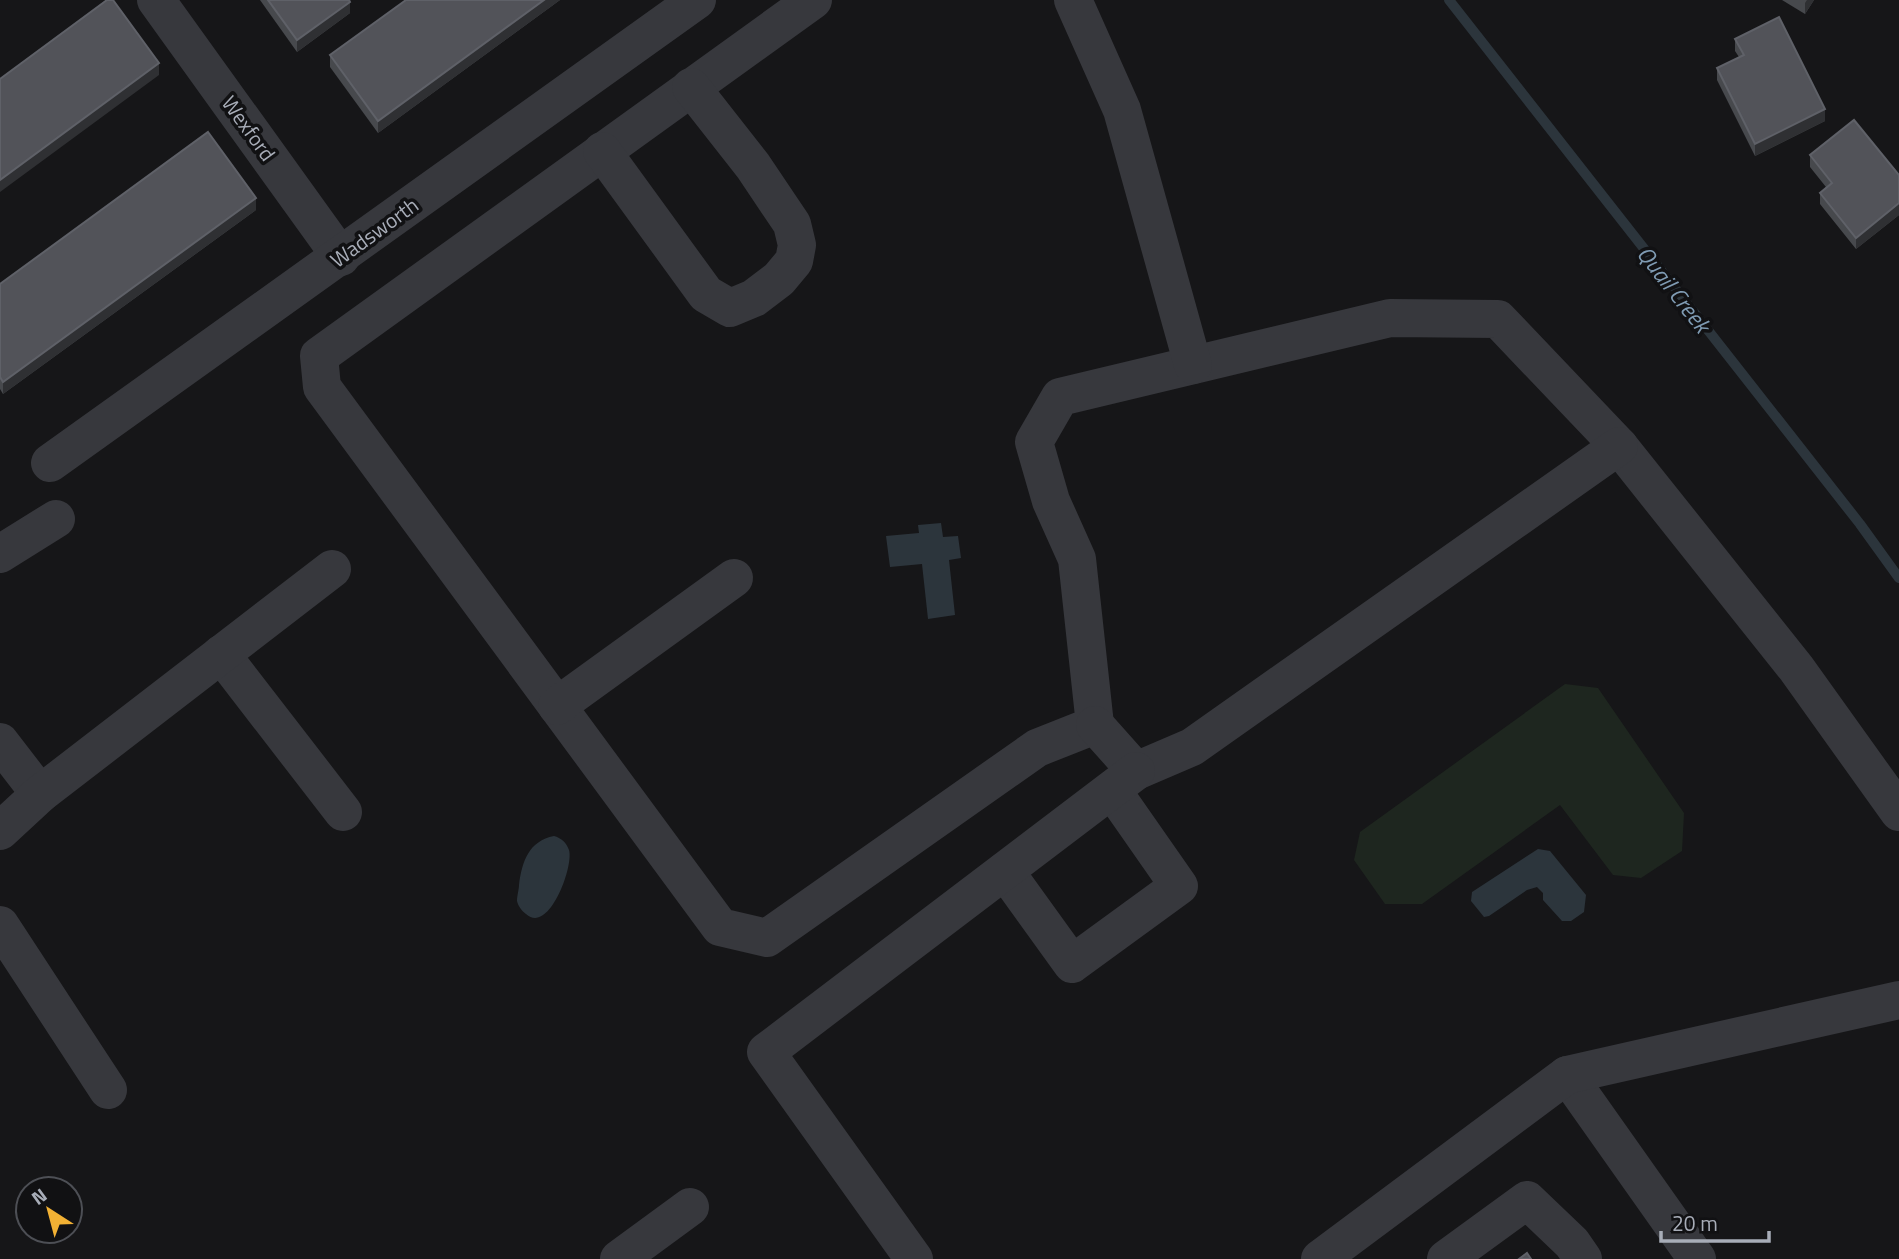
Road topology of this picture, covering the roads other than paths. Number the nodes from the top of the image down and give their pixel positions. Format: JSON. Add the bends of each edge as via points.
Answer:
{"nodes":[{"id":1,"x":156,"y":0,"type":"edge"},
{"id":2,"x":697,"y":0,"type":"edge"},
{"id":3,"x":813,"y":0,"type":"edge"},
{"id":4,"x":1073,"y":0,"type":"edge"},
{"id":5,"x":691,"y":86,"type":"junction"},
{"id":6,"x":602,"y":151,"type":"junction"},
{"id":7,"x":341,"y":257,"type":"junction"},
{"id":8,"x":1193,"y":365,"type":"junction"},
{"id":9,"x":1619,"y":446,"type":"junction"},
{"id":10,"x":50,"y":463,"type":"dead end"},
{"id":11,"x":56,"y":519,"type":"dead end"},
{"id":12,"x":0,"y":554,"type":"edge"},
{"id":13,"x":331,"y":569,"type":"dead end"},
{"id":14,"x":734,"y":578,"type":"dead end"},
{"id":15,"x":221,"y":653,"type":"junction"},
{"id":16,"x":557,"y":706,"type":"junction"},
{"id":17,"x":1095,"y":725,"type":"junction"},
{"id":18,"x":0,"y":743,"type":"edge"},
{"id":19,"x":1124,"y":781,"type":"junction"},
{"id":20,"x":40,"y":794,"type":"junction"},
{"id":21,"x":343,"y":812,"type":"dead end"},
{"id":22,"x":1899,"y":812,"type":"edge"},
{"id":23,"x":0,"y":831,"type":"edge"},
{"id":24,"x":1005,"y":871,"type":"junction"},
{"id":25,"x":0,"y":925,"type":"edge"},
{"id":26,"x":1899,"y":1000,"type":"edge"},
{"id":27,"x":1567,"y":1074,"type":"junction"},
{"id":28,"x":108,"y":1090,"type":"dead end"},
{"id":29,"x":690,"y":1207,"type":"dead end"},
{"id":30,"x":619,"y":1259,"type":"edge"},
{"id":31,"x":914,"y":1259,"type":"edge"},
{"id":32,"x":1320,"y":1259,"type":"edge"},
{"id":33,"x":1446,"y":1259,"type":"edge"},
{"id":34,"x":1583,"y":1259,"type":"edge"},
{"id":35,"x":1697,"y":1259,"type":"edge"}],
"edges":[{"from":1,"to":7,"type":"street","name":"Wexford"},
{"from":2,"to":7,"type":"street","name":"Wadsworth"},
{"from":3,"to":5,"type":"street"},
{"from":4,"to":8,"type":"street","via":[[1122,110]]},
{"from":5,"to":6,"type":"street"},
{"from":5,"to":6,"type":"street","via":[[792,224],[797,246],[794,261],[754,298],[730,308],[706,294]]},
{"from":6,"to":16,"type":"street","via":[[319,355],[322,387]]},
{"from":7,"to":10,"type":"street","name":"Wadsworth"},
{"from":8,"to":9,"type":"street","via":[[1390,318],[1498,319]]},
{"from":8,"to":17,"type":"street","via":[[1060,397],[1034,442],[1051,502],[1077,559]]},
{"from":9,"to":19,"type":"street","via":[[1192,747]]},
{"from":9,"to":22,"type":"street","via":[[1796,668]]},
{"from":11,"to":12,"type":"street"},
{"from":13,"to":15,"type":"street"},
{"from":14,"to":16,"type":"street"},
{"from":15,"to":20,"type":"street"},
{"from":15,"to":21,"type":"street"},
{"from":16,"to":17,"type":"street","via":[[720,927],[766,937],[1037,748]]},
{"from":17,"to":19,"type":"street"},
{"from":18,"to":20,"type":"street"},
{"from":19,"to":24,"type":"street"},
{"from":19,"to":24,"type":"street","via":[[1179,886],[1072,964]]},
{"from":20,"to":23,"type":"street"},
{"from":24,"to":31,"type":"street","via":[[766,1052]]},
{"from":25,"to":28,"type":"street"},
{"from":26,"to":27,"type":"street"},
{"from":27,"to":32,"type":"street"},
{"from":27,"to":35,"type":"street"},
{"from":29,"to":30,"type":"street"},
{"from":33,"to":34,"type":"street","via":[[1527,1200]]}]}
